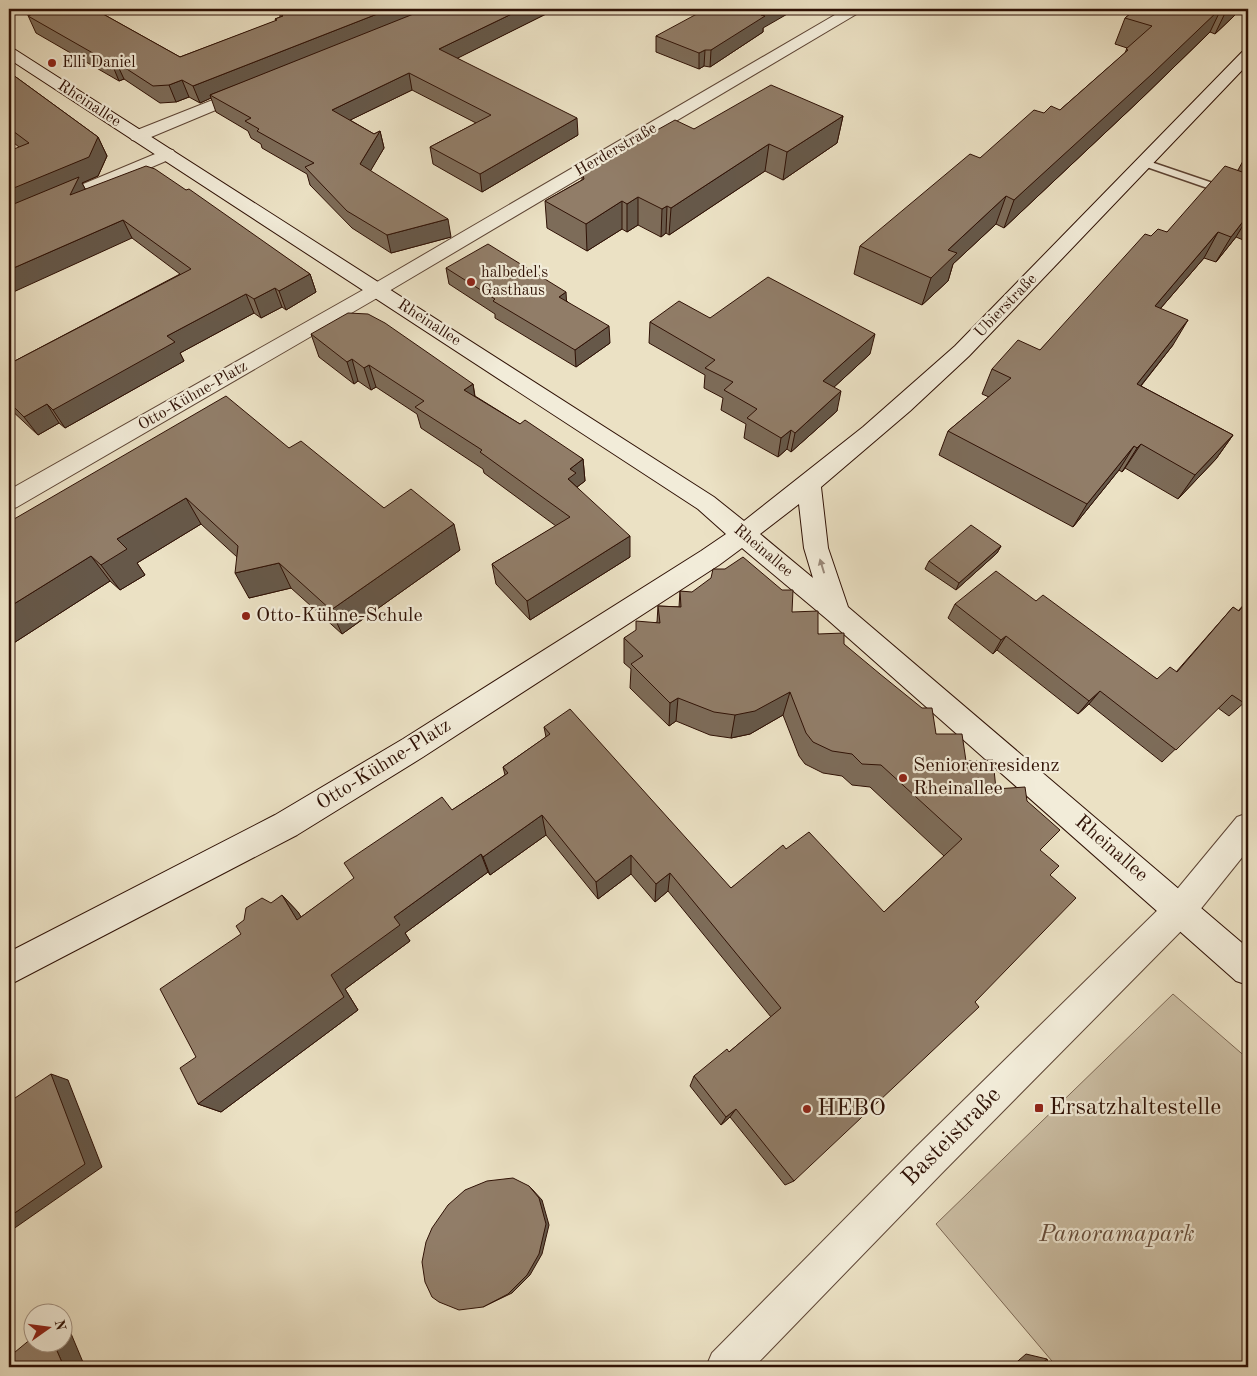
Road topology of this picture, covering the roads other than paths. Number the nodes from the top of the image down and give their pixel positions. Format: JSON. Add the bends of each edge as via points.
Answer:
{"nodes":[{"id":1,"x":13,"y":9,"type":"edge"},
{"id":2,"x":855,"y":9,"type":"edge"},
{"id":3,"x":9,"y":10,"type":"edge"},
{"id":4,"x":9,"y":52,"type":"edge"},
{"id":5,"x":1248,"y":55,"type":"edge"},
{"id":6,"x":265,"y":84,"type":"edge"},
{"id":7,"x":138,"y":136,"type":"junction"},
{"id":8,"x":167,"y":154,"type":"junction"},
{"id":9,"x":1145,"y":163,"type":"junction"},
{"id":10,"x":1248,"y":199,"type":"edge"},
{"id":11,"x":9,"y":222,"type":"edge"},
{"id":12,"x":377,"y":290,"type":"junction"},
{"id":13,"x":809,"y":484,"type":"junction"},
{"id":14,"x":9,"y":501,"type":"edge"},
{"id":15,"x":743,"y":534,"type":"junction"},
{"id":16,"x":836,"y":612,"type":"junction"},
{"id":17,"x":1248,"y":827,"type":"edge"},
{"id":18,"x":1180,"y":910,"type":"junction"},
{"id":19,"x":9,"y":968,"type":"edge"},
{"id":20,"x":1248,"y":969,"type":"edge"},
{"id":21,"x":726,"y":1367,"type":"edge"}],
"edges":[{"from":1,"to":3,"type":"street"},
{"from":2,"to":12,"type":"street","name":"Herderstraße"},
{"from":4,"to":7,"type":"street","name":"Rheinallee"},
{"from":5,"to":9,"type":"street","name":"Ubierstraße"},
{"from":6,"to":7,"type":"street"},
{"from":7,"to":8,"type":"street","name":"Rheinallee"},
{"from":8,"to":11,"type":"street"},
{"from":8,"to":12,"type":"street","name":"Rheinallee"},
{"from":9,"to":10,"type":"lane"},
{"from":9,"to":13,"type":"street","name":"Ubierstraße","via":[[925,386]]},
{"from":12,"to":14,"type":"street","name":"Otto-Kühne-Platz"},
{"from":12,"to":15,"type":"street","name":"Rheinallee","via":[[706,503]]},
{"from":13,"to":15,"type":"street","name":"Ubierstraße"},
{"from":16,"to":13,"type":"street","name":"Rheinallee","one_way":true,"via":[[816,548]]},
{"from":15,"to":16,"type":"street","name":"Rheinallee"},
{"from":15,"to":19,"type":"street","name":"Otto-Kühne-Platz","via":[[413,748],[286,825]]},
{"from":16,"to":18,"type":"street","name":"Rheinallee"},
{"from":17,"to":18,"type":"street","name":"Basteistraße"},
{"from":18,"to":20,"type":"street","name":"Rheinallee"},
{"from":18,"to":21,"type":"street","name":"Basteistraße"}]}
